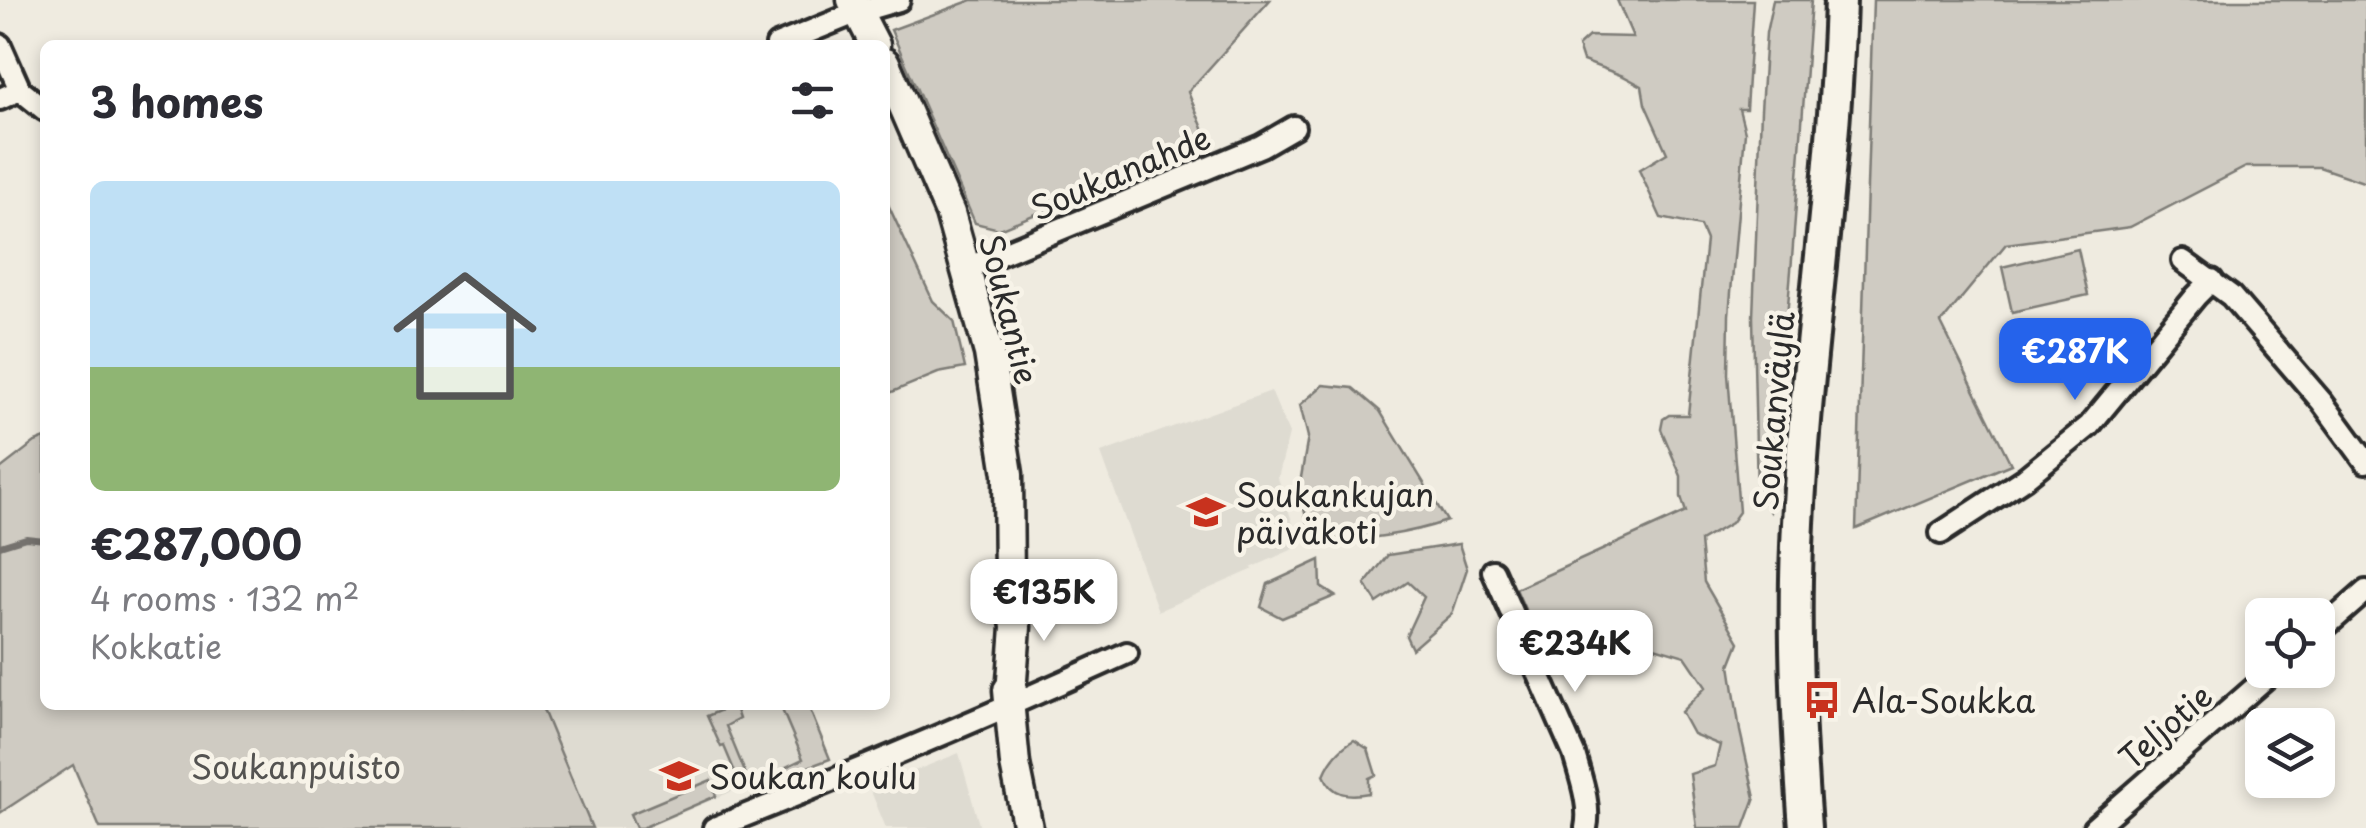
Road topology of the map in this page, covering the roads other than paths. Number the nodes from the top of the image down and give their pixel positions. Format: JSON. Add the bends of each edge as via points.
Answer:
{"nodes":[{"id":1,"x":899,"y":0,"type":"edge"},
{"id":2,"x":1840,"y":0,"type":"edge"},
{"id":3,"x":855,"y":6,"type":"edge"},
{"id":4,"x":786,"y":40,"type":"edge"},
{"id":5,"x":873,"y":40,"type":"edge"},
{"id":6,"x":0,"y":45,"type":"edge"},
{"id":7,"x":890,"y":75,"type":"edge"},
{"id":8,"x":10,"y":95,"type":"edge"},
{"id":9,"x":40,"y":108,"type":"edge"},
{"id":10,"x":1294,"y":127,"type":"dead end"},
{"id":11,"x":2183,"y":260,"type":"dead end"},
{"id":12,"x":967,"y":268,"type":"junction"},
{"id":13,"x":2212,"y":280,"type":"junction"},
{"id":14,"x":2366,"y":462,"type":"edge"},
{"id":15,"x":1941,"y":533,"type":"dead end"},
{"id":16,"x":1493,"y":571,"type":"dead end"},
{"id":17,"x":2366,"y":591,"type":"edge"},
{"id":18,"x":2335,"y":618,"type":"edge"},
{"id":19,"x":1127,"y":653,"type":"dead end"},
{"id":20,"x":2255,"y":688,"type":"edge"},
{"id":21,"x":1010,"y":706,"type":"junction"},
{"id":22,"x":714,"y":828,"type":"edge"},
{"id":23,"x":1028,"y":828,"type":"edge"},
{"id":24,"x":1586,"y":828,"type":"edge"},
{"id":25,"x":1805,"y":828,"type":"edge"},
{"id":26,"x":2094,"y":828,"type":"edge"}],
"edges":[{"from":1,"to":3,"type":"street"},
{"from":2,"to":25,"type":"main road","name":"Soukanväylä","via":[[1797,549]]},
{"from":3,"to":4,"type":"street"},
{"from":3,"to":5,"type":"street"},
{"from":6,"to":8,"type":"street"},
{"from":7,"to":12,"type":"street","name":"Soukantie"},
{"from":8,"to":9,"type":"street"},
{"from":10,"to":12,"type":"street","name":"Soukanahde"},
{"from":11,"to":13,"type":"street"},
{"from":12,"to":21,"type":"street","name":"Soukantie","via":[[1008,474],[1016,627]]},
{"from":13,"to":14,"type":"street","via":[[2322,402]]},
{"from":13,"to":15,"type":"street","via":[[2089,426]]},
{"from":16,"to":24,"type":"street","via":[[1574,754]]},
{"from":17,"to":18,"type":"street"},
{"from":19,"to":21,"type":"street"},
{"from":20,"to":26,"type":"street","name":"Teljotie"},
{"from":21,"to":22,"type":"street"},
{"from":21,"to":23,"type":"street","name":"Soukantie"}]}
